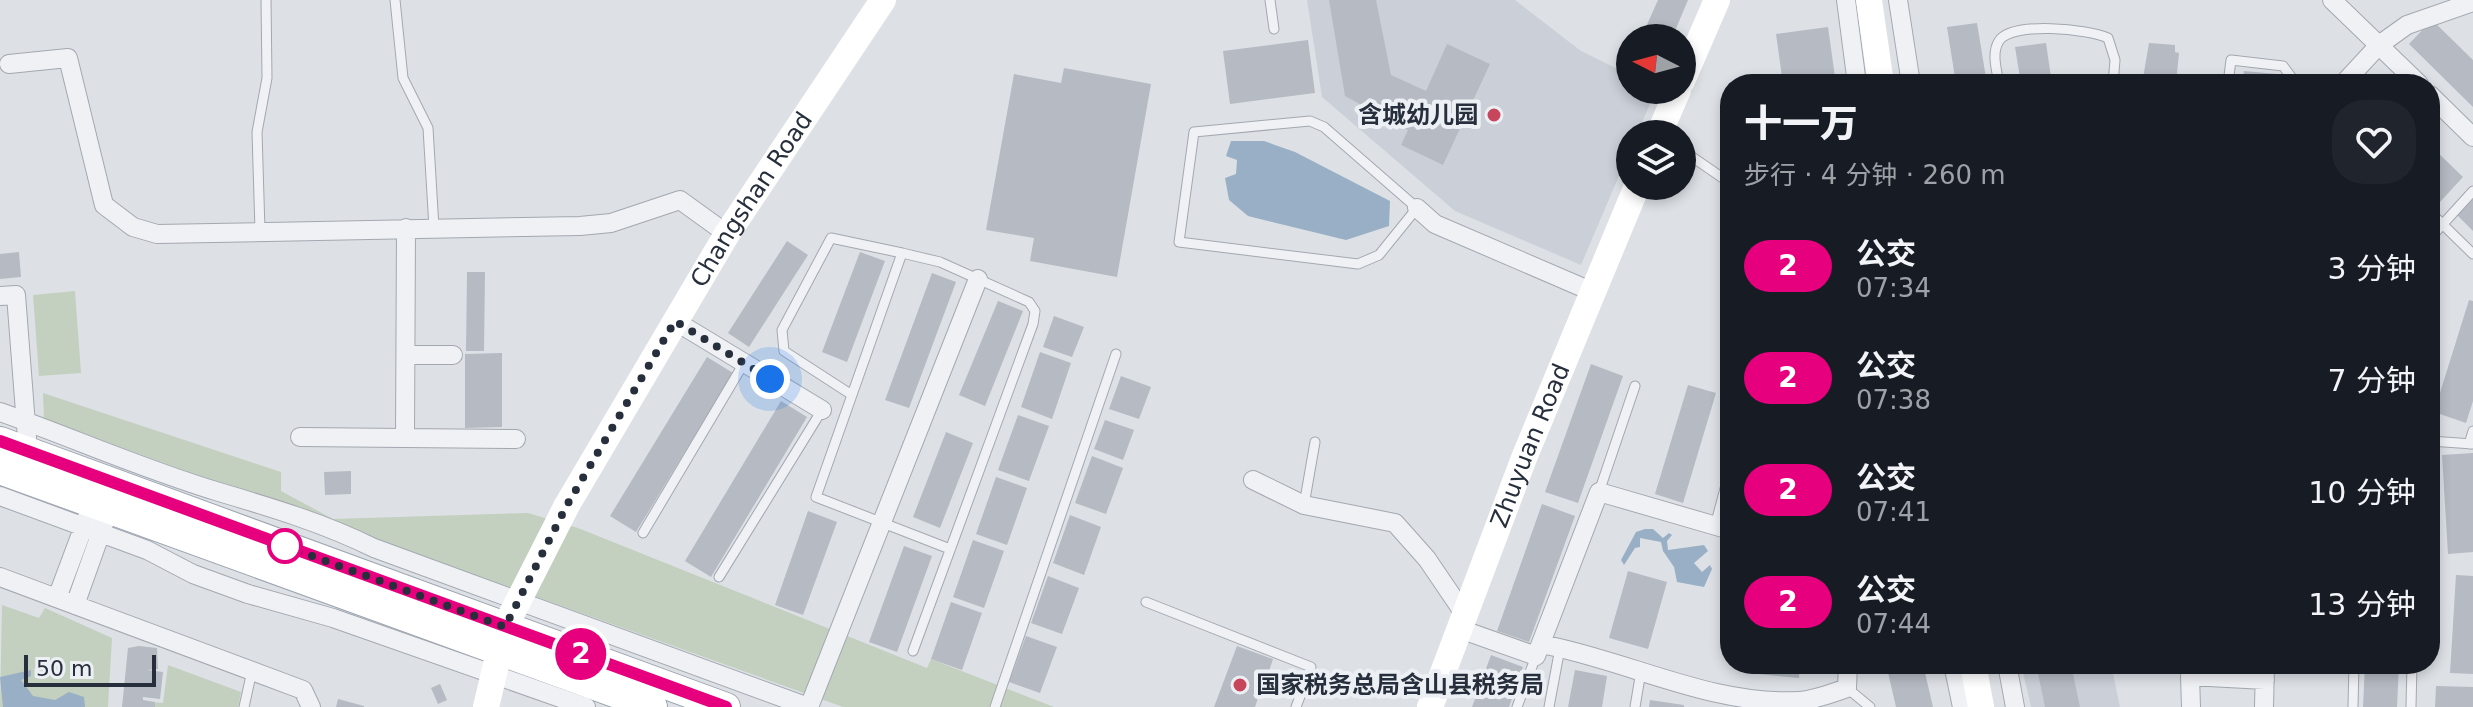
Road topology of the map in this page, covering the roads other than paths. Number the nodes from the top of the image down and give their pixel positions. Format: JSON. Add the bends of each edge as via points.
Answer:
{"nodes":[{"id":1,"x":266,"y":0,"type":"edge"},
{"id":2,"x":395,"y":0,"type":"edge"},
{"id":3,"x":883,"y":0,"type":"edge"},
{"id":4,"x":1270,"y":0,"type":"edge"},
{"id":5,"x":1717,"y":0,"type":"edge"},
{"id":6,"x":1846,"y":0,"type":"edge"},
{"id":7,"x":1869,"y":0,"type":"edge"},
{"id":8,"x":1898,"y":0,"type":"edge"},
{"id":9,"x":2332,"y":0,"type":"edge"},
{"id":10,"x":2473,"y":2,"type":"edge"},
{"id":11,"x":1274,"y":29,"type":"dead end"},
{"id":12,"x":2379,"y":45,"type":"junction"},
{"id":13,"x":1696,"y":49,"type":"edge"},
{"id":14,"x":9,"y":64,"type":"dead end"},
{"id":15,"x":1856,"y":74,"type":"edge"},
{"id":16,"x":1880,"y":74,"type":"edge"},
{"id":17,"x":1909,"y":74,"type":"edge"},
{"id":18,"x":1997,"y":74,"type":"edge"},
{"id":19,"x":2114,"y":74,"type":"edge"},
{"id":20,"x":2229,"y":74,"type":"edge"},
{"id":21,"x":2288,"y":74,"type":"edge"},
{"id":22,"x":2352,"y":74,"type":"edge"},
{"id":23,"x":2409,"y":74,"type":"edge"},
{"id":24,"x":2440,"y":105,"type":"edge"},
{"id":25,"x":2473,"y":137,"type":"edge"},
{"id":26,"x":1696,"y":160,"type":"edge"},
{"id":27,"x":1720,"y":176,"type":"edge"},
{"id":28,"x":2473,"y":191,"type":"edge"},
{"id":29,"x":1631,"y":200,"type":"edge"},
{"id":30,"x":1417,"y":208,"type":"junction"},
{"id":31,"x":2442,"y":224,"type":"junction"},
{"id":32,"x":2440,"y":226,"type":"edge"},
{"id":33,"x":406,"y":228,"type":"junction"},
{"id":34,"x":434,"y":228,"type":"junction"},
{"id":35,"x":260,"y":231,"type":"junction"},
{"id":36,"x":727,"y":234,"type":"junction"},
{"id":37,"x":902,"y":253,"type":"junction"},
{"id":38,"x":2473,"y":254,"type":"edge"},
{"id":39,"x":978,"y":279,"type":"junction"},
{"id":40,"x":1593,"y":292,"type":"junction"},
{"id":41,"x":0,"y":296,"type":"edge"},
{"id":42,"x":675,"y":321,"type":"junction"},
{"id":43,"x":1116,"y":354,"type":"dead end"},
{"id":44,"x":406,"y":355,"type":"junction"},
{"id":45,"x":453,"y":355,"type":"dead end"},
{"id":46,"x":744,"y":363,"type":"junction"},
{"id":47,"x":1635,"y":386,"type":"dead end"},
{"id":48,"x":852,"y":395,"type":"junction"},
{"id":49,"x":822,"y":410,"type":"joint"},
{"id":50,"x":0,"y":412,"type":"edge"},
{"id":51,"x":26,"y":421,"type":"junction"},
{"id":52,"x":2473,"y":431,"type":"edge"},
{"id":53,"x":300,"y":437,"type":"dead end"},
{"id":54,"x":405,"y":438,"type":"junction"},
{"id":55,"x":516,"y":439,"type":"dead end"},
{"id":56,"x":0,"y":441,"type":"edge"},
{"id":57,"x":1315,"y":442,"type":"dead end"},
{"id":58,"x":2440,"y":442,"type":"edge"},
{"id":59,"x":2471,"y":444,"type":"edge"},
{"id":60,"x":28,"y":451,"type":"junction"},
{"id":61,"x":0,"y":470,"type":"edge"},
{"id":62,"x":1253,"y":480,"type":"dead end"},
{"id":63,"x":1599,"y":492,"type":"junction"},
{"id":64,"x":0,"y":496,"type":"edge"},
{"id":65,"x":1304,"y":505,"type":"junction"},
{"id":66,"x":101,"y":506,"type":"junction"},
{"id":67,"x":882,"y":523,"type":"junction"},
{"id":68,"x":1720,"y":527,"type":"edge"},
{"id":69,"x":643,"y":533,"type":"dead end"},
{"id":70,"x":950,"y":549,"type":"junction"},
{"id":71,"x":0,"y":577,"type":"edge"},
{"id":72,"x":719,"y":577,"type":"dead end"},
{"id":73,"x":57,"y":598,"type":"junction"},
{"id":74,"x":518,"y":601,"type":"junction"},
{"id":75,"x":1146,"y":602,"type":"dead end"},
{"id":76,"x":75,"y":605,"type":"junction"},
{"id":77,"x":1462,"y":622,"type":"junction"},
{"id":78,"x":1560,"y":648,"type":"junction"},
{"id":79,"x":499,"y":650,"type":"junction"},
{"id":80,"x":1539,"y":650,"type":"junction"},
{"id":81,"x":913,"y":651,"type":"dead end"},
{"id":82,"x":1641,"y":670,"type":"junction"},
{"id":83,"x":252,"y":671,"type":"junction"},
{"id":84,"x":1848,"y":674,"type":"edge"},
{"id":85,"x":1955,"y":674,"type":"edge"},
{"id":86,"x":1975,"y":674,"type":"edge"},
{"id":87,"x":2009,"y":674,"type":"edge"},
{"id":88,"x":2228,"y":674,"type":"edge"},
{"id":89,"x":2265,"y":674,"type":"edge"},
{"id":90,"x":2354,"y":674,"type":"edge"},
{"id":91,"x":2412,"y":674,"type":"edge"},
{"id":92,"x":1847,"y":688,"type":"junction"},
{"id":93,"x":1708,"y":699,"type":"edge"},
{"id":94,"x":1802,"y":704,"type":"edge"},
{"id":95,"x":244,"y":707,"type":"edge"},
{"id":96,"x":311,"y":707,"type":"edge"},
{"id":97,"x":486,"y":707,"type":"edge"},
{"id":98,"x":586,"y":707,"type":"edge"},
{"id":99,"x":653,"y":707,"type":"edge"},
{"id":100,"x":726,"y":707,"type":"edge"},
{"id":101,"x":808,"y":707,"type":"edge"},
{"id":102,"x":995,"y":707,"type":"edge"},
{"id":103,"x":1296,"y":707,"type":"edge"},
{"id":104,"x":1430,"y":707,"type":"edge"},
{"id":105,"x":1517,"y":707,"type":"edge"},
{"id":106,"x":1549,"y":707,"type":"edge"},
{"id":107,"x":1635,"y":707,"type":"edge"},
{"id":108,"x":1870,"y":707,"type":"edge"},
{"id":109,"x":1962,"y":707,"type":"edge"},
{"id":110,"x":1981,"y":707,"type":"edge"},
{"id":111,"x":2015,"y":707,"type":"edge"},
{"id":112,"x":2191,"y":707,"type":"edge"},
{"id":113,"x":2264,"y":707,"type":"edge"},
{"id":114,"x":2353,"y":707,"type":"edge"},
{"id":115,"x":2411,"y":707,"type":"edge"}],
"edges":[{"from":1,"to":35,"type":"lane","via":[[267,78],[257,132]]},
{"from":2,"to":34,"type":"lane","via":[[403,78],[428,128]]},
{"from":3,"to":36,"type":"street","name":"Changshan Road"},
{"from":4,"to":11,"type":"lane"},
{"from":5,"to":13,"type":"street"},
{"from":6,"to":15,"type":"street"},
{"from":7,"to":16,"type":"street"},
{"from":8,"to":17,"type":"street"},
{"from":9,"to":12,"type":"street"},
{"from":10,"to":12,"type":"street","via":[[2407,25]]},
{"from":12,"to":22,"type":"street"},
{"from":12,"to":23,"type":"street"},
{"from":14,"to":35,"type":"street","via":[[68,58],[97,187],[104,205],[117,217],[157,234]]},
{"from":18,"to":19,"type":"lane","via":[[1998,42],[2004,35],[2033,28],[2108,38]]},
{"from":20,"to":21,"type":"lane","via":[[2231,60],[2283,66]]},
{"from":24,"to":25,"type":"street"},
{"from":26,"to":27,"type":"lane"},
{"from":28,"to":31,"type":"lane"},
{"from":29,"to":40,"type":"street","name":"Zhuyuan Road"},
{"from":30,"to":30,"type":"lane","via":[[1324,127],[1310,121],[1194,132],[1179,242],[1358,264],[1379,255]]},
{"from":30,"to":40,"type":"street","via":[[1435,224]]},
{"from":31,"to":32,"type":"lane"},
{"from":31,"to":38,"type":"lane"},
{"from":33,"to":34,"type":"street"},
{"from":33,"to":35,"type":"street"},
{"from":33,"to":44,"type":"street"},
{"from":34,"to":36,"type":"street","via":[[611,223],[680,200]]},
{"from":36,"to":42,"type":"street","name":"Changshan Road"},
{"from":37,"to":39,"type":"lane"},
{"from":37,"to":48,"type":"lane"},
{"from":37,"to":48,"type":"lane","via":[[831,238],[782,330],[784,351]]},
{"from":39,"to":67,"type":"street"},
{"from":39,"to":70,"type":"lane","via":[[1029,302],[1035,311]]},
{"from":40,"to":77,"type":"street","name":"Zhuyuan Road"},
{"from":41,"to":51,"type":"street","via":[[16,295]]},
{"from":42,"to":46,"type":"street"},
{"from":42,"to":74,"type":"street","name":"Changshan Road","via":[[567,505]]},
{"from":43,"to":102,"type":"lane"},
{"from":44,"to":45,"type":"street"},
{"from":44,"to":54,"type":"street"},
{"from":46,"to":49,"type":"street"},
{"from":46,"to":69,"type":"lane"},
{"from":47,"to":63,"type":"lane"},
{"from":48,"to":67,"type":"lane","via":[[816,497]]},
{"from":49,"to":72,"type":"lane"},
{"from":50,"to":51,"type":"street"},
{"from":51,"to":60,"type":"street"},
{"from":51,"to":74,"type":"street","via":[[218,492],[318,522]]},
{"from":52,"to":59,"type":"lane"},
{"from":53,"to":54,"type":"street"},
{"from":54,"to":55,"type":"street"},
{"from":56,"to":60,"type":"main road"},
{"from":57,"to":65,"type":"lane"},
{"from":58,"to":59,"type":"lane"},
{"from":60,"to":66,"type":"main road"},
{"from":61,"to":66,"type":"main road"},
{"from":62,"to":65,"type":"street"},
{"from":63,"to":68,"type":"street"},
{"from":63,"to":80,"type":"street"},
{"from":64,"to":66,"type":"street"},
{"from":65,"to":77,"type":"street","via":[[1395,523],[1427,559]]},
{"from":66,"to":73,"type":"street"},
{"from":66,"to":76,"type":"street"},
{"from":66,"to":79,"type":"main road"},
{"from":66,"to":79,"type":"street","via":[[234,589],[333,618]]},
{"from":67,"to":70,"type":"lane"},
{"from":67,"to":101,"type":"street"},
{"from":70,"to":81,"type":"lane"},
{"from":71,"to":73,"type":"street"},
{"from":73,"to":76,"type":"street"},
{"from":74,"to":79,"type":"street","name":"Changshan Road"},
{"from":74,"to":101,"type":"street"},
{"from":75,"to":103,"type":"lane","via":[[1311,667]]},
{"from":76,"to":83,"type":"street"},
{"from":77,"to":80,"type":"street"},
{"from":77,"to":104,"type":"street","name":"Zhuyuan Road"},
{"from":78,"to":80,"type":"street"},
{"from":78,"to":82,"type":"street"},
{"from":78,"to":106,"type":"lane"},
{"from":79,"to":97,"type":"street","name":"Changshan Road"},
{"from":79,"to":98,"type":"street"},
{"from":79,"to":99,"type":"main road"},
{"from":79,"to":100,"type":"main road"},
{"from":80,"to":105,"type":"lane"},
{"from":82,"to":93,"type":"street"},
{"from":82,"to":107,"type":"lane"},
{"from":83,"to":95,"type":"lane"},
{"from":83,"to":96,"type":"street","via":[[303,690]]},
{"from":84,"to":92,"type":"street"},
{"from":85,"to":109,"type":"street"},
{"from":86,"to":110,"type":"street"},
{"from":87,"to":111,"type":"street"},
{"from":88,"to":112,"type":"street","via":[[2190,676]]},
{"from":89,"to":113,"type":"street"},
{"from":90,"to":114,"type":"lane"},
{"from":91,"to":115,"type":"lane"},
{"from":92,"to":94,"type":"street"},
{"from":92,"to":108,"type":"lane"},
{"from":93,"to":94,"type":"street"}]}
